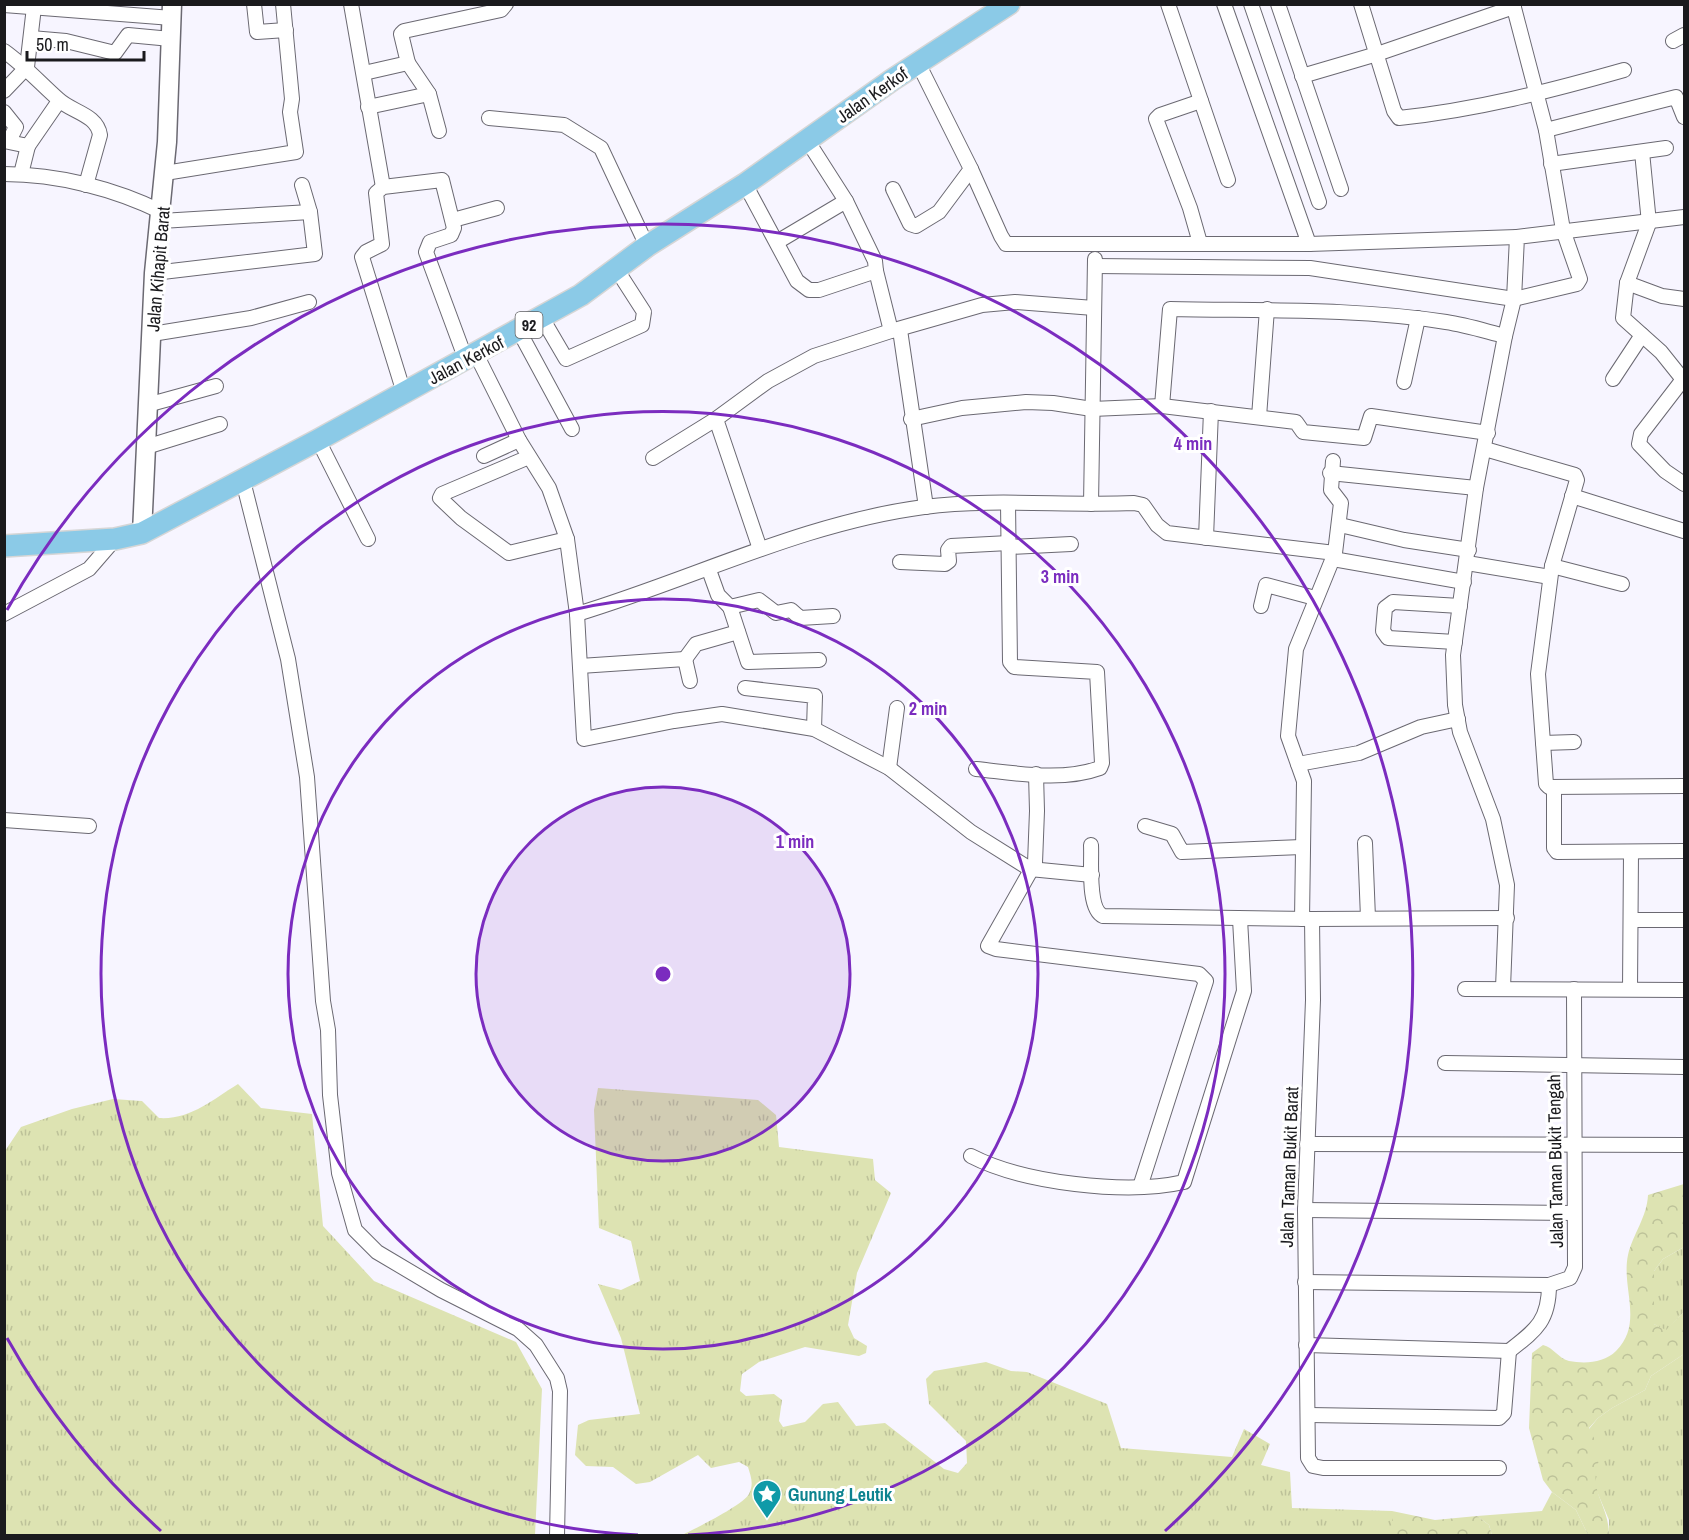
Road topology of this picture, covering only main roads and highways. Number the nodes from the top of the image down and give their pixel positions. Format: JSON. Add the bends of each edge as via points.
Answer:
{"nodes":[{"id":1,"x":1005,"y":6,"type":"edge"},
{"id":2,"x":4,"y":546,"type":"edge"}],
"edges":[{"from":1,"to":2,"type":"main road","name":"Jalan Kerkof","number":"92","via":[[745,184],[647,246],[581,295],[243,481],[142,533],[115,539]]}]}
